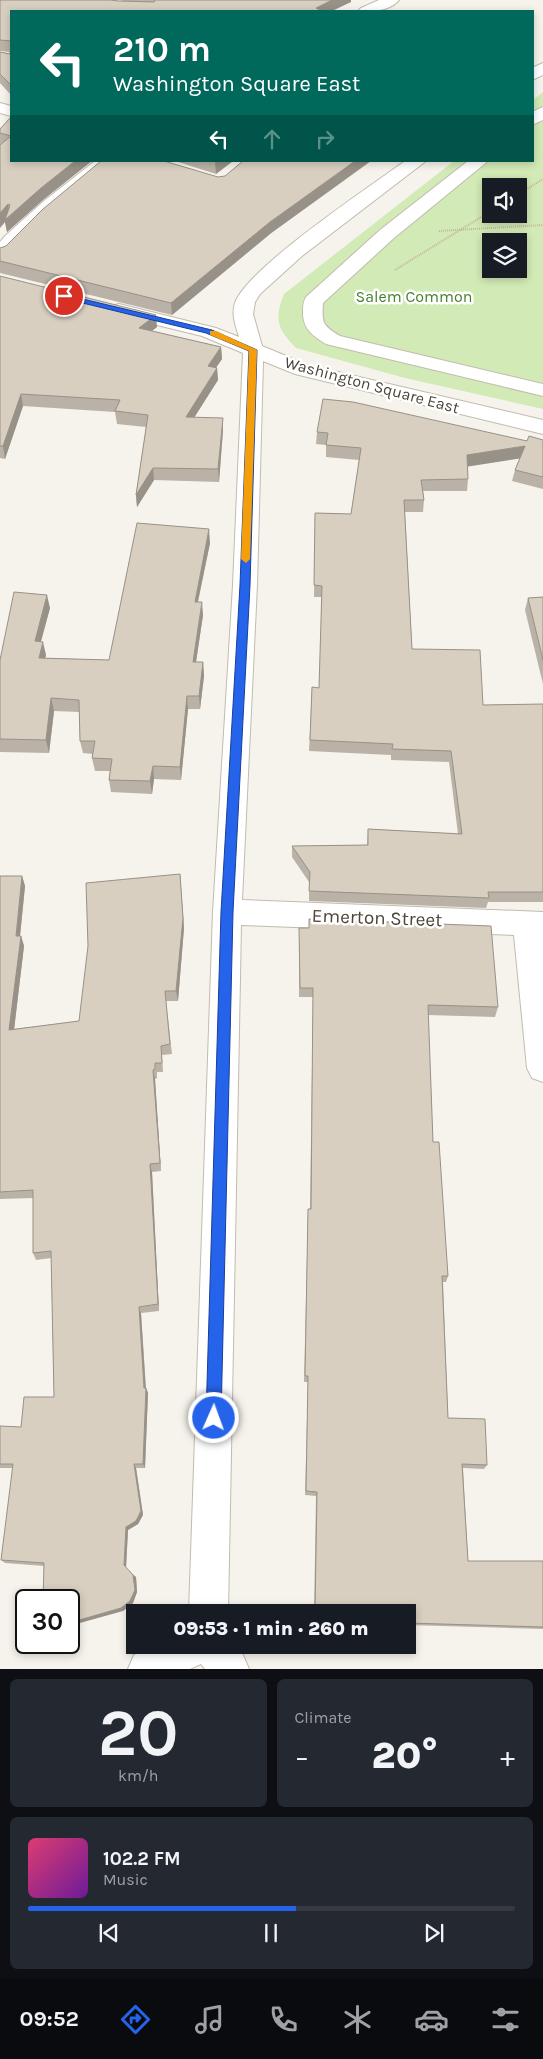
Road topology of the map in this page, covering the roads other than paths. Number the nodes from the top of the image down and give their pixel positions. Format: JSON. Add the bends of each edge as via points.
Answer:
{"nodes":[{"id":1,"x":387,"y":1,"type":"edge"},
{"id":2,"x":368,"y":10,"type":"edge"},
{"id":3,"x":105,"y":162,"type":"edge"},
{"id":4,"x":416,"y":162,"type":"edge"},
{"id":5,"x":478,"y":162,"type":"edge"},
{"id":6,"x":0,"y":254,"type":"edge"},
{"id":7,"x":105,"y":306,"type":"edge"},
{"id":8,"x":253,"y":350,"type":"junction"},
{"id":9,"x":543,"y":390,"type":"edge"},
{"id":10,"x":543,"y":427,"type":"edge"},
{"id":11,"x":227,"y":912,"type":"junction"},
{"id":12,"x":535,"y":923,"type":"edge"},
{"id":13,"x":543,"y":1068,"type":"edge"},
{"id":14,"x":208,"y":1604,"type":"edge"},
{"id":15,"x":178,"y":1654,"type":"edge"},
{"id":16,"x":218,"y":1654,"type":"edge"},
{"id":17,"x":148,"y":1669,"type":"edge"},
{"id":18,"x":229,"y":1669,"type":"edge"}],
"edges":[{"from":1,"to":2,"type":"street"},
{"from":3,"to":6,"type":"street","via":[[58,198]]},
{"from":4,"to":8,"type":"street","via":[[259,283],[246,299],[243,314]]},
{"from":5,"to":9,"type":"street","via":[[387,234],[312,301],[312,321],[316,330],[333,340]]},
{"from":7,"to":8,"type":"street","name":"Washington Square East","via":[[209,332]]},
{"from":8,"to":10,"type":"street","name":"Washington Square East","via":[[302,370]]},
{"from":8,"to":11,"type":"street","via":[[245,585]]},
{"from":11,"to":12,"type":"street","name":"Emerton Street"},
{"from":11,"to":14,"type":"street"},
{"from":12,"to":13,"type":"street","name":"Emerton Street"},
{"from":15,"to":17,"type":"street"},
{"from":16,"to":18,"type":"street"}]}
